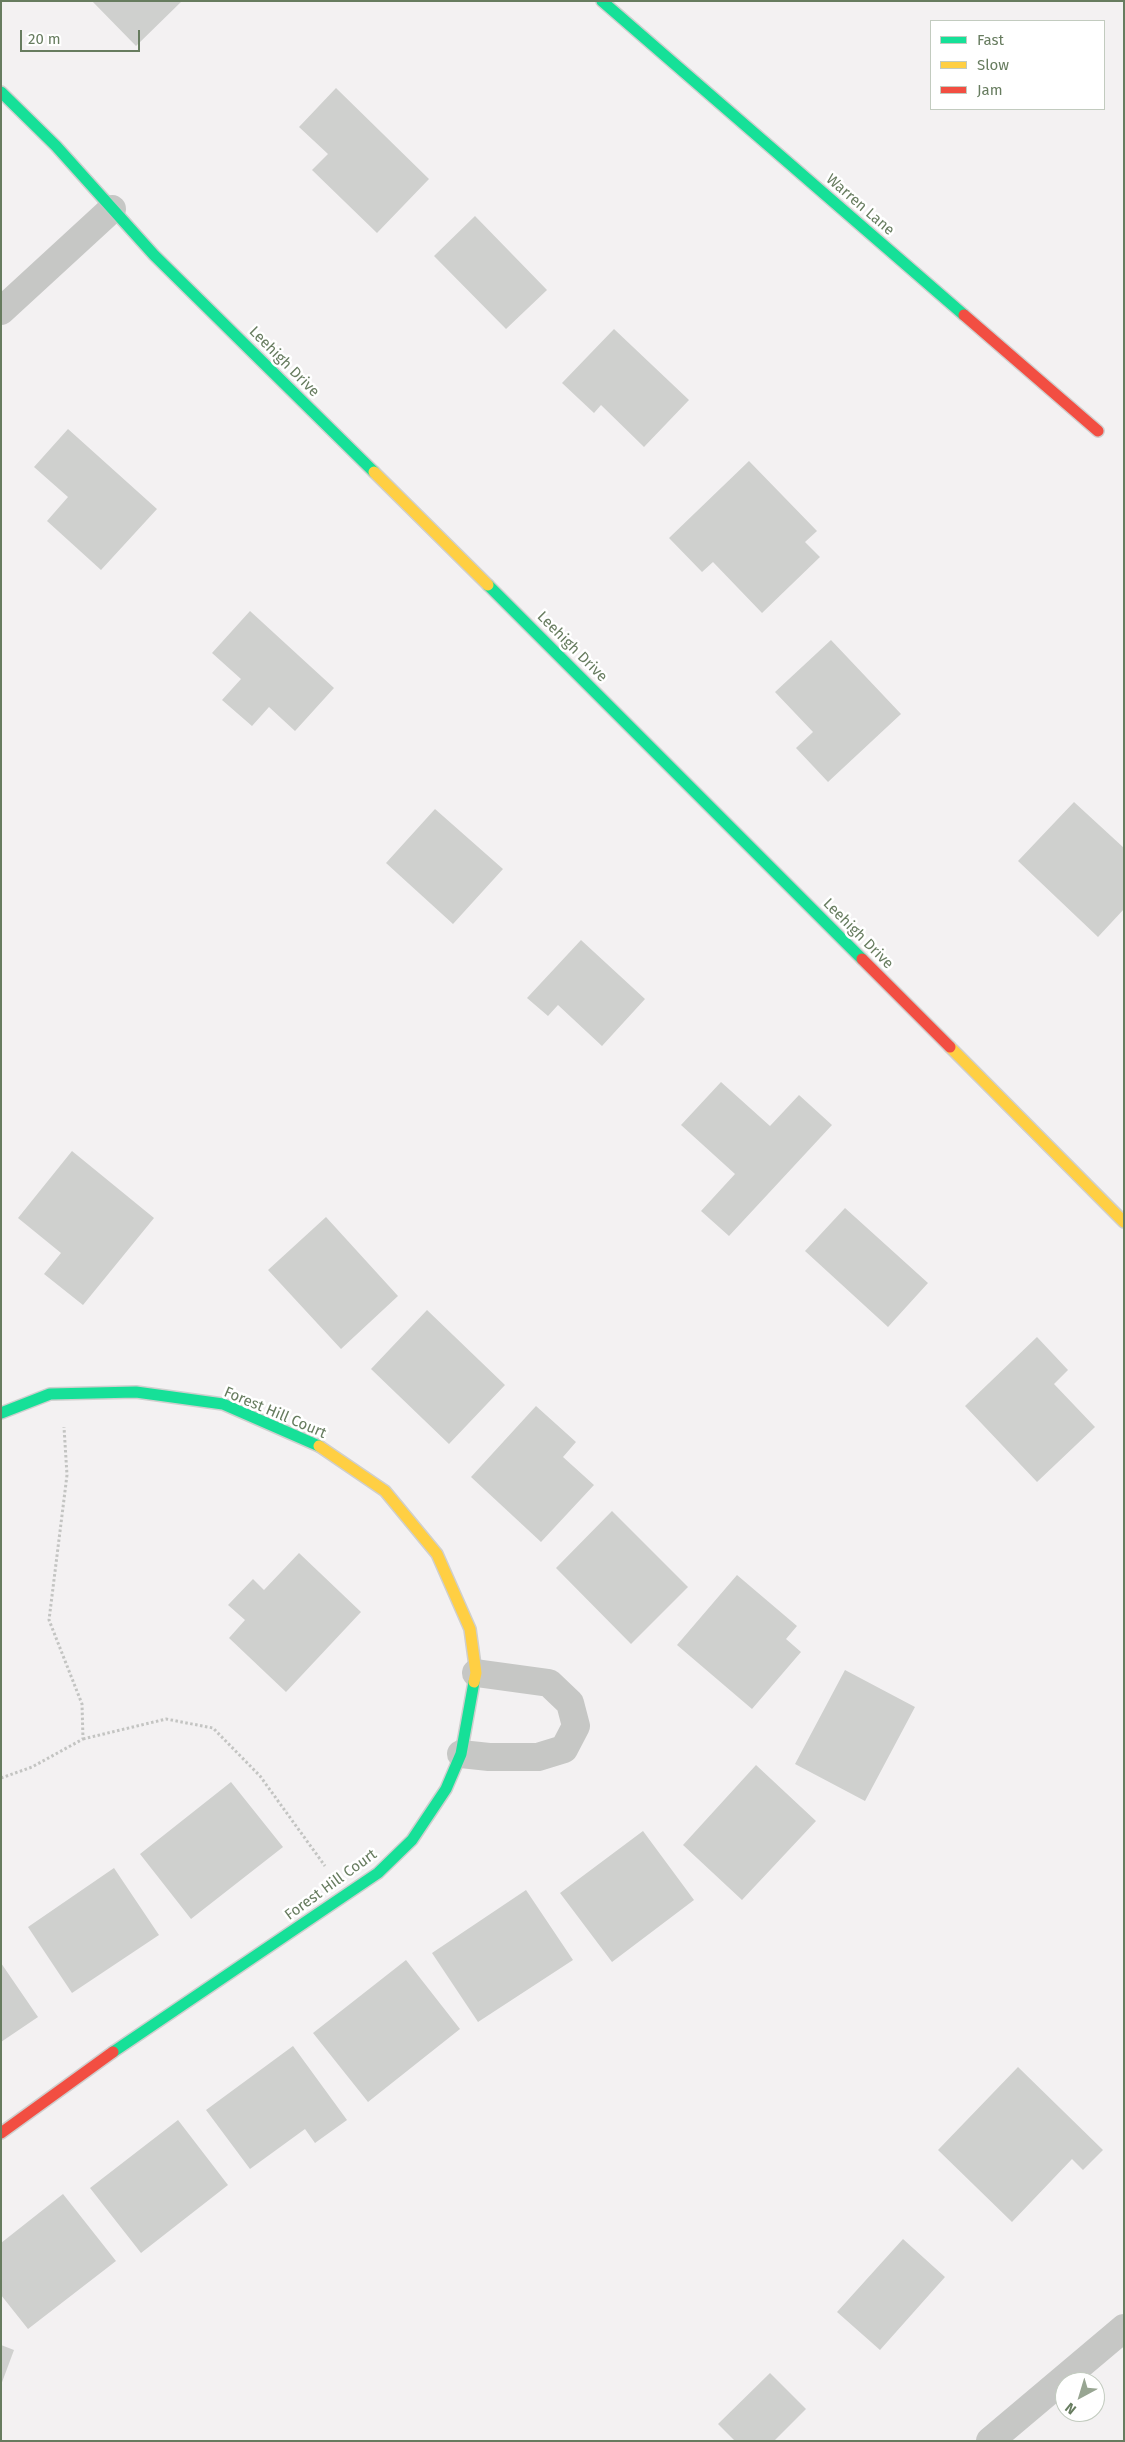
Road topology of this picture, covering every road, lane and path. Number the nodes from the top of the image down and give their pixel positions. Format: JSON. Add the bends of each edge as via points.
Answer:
{"nodes":[{"id":1,"x":602,"y":1,"type":"edge"},
{"id":2,"x":1,"y":92,"type":"edge"},
{"id":3,"x":112,"y":209,"type":"junction"},
{"id":4,"x":1,"y":311,"type":"edge"},
{"id":5,"x":1098,"y":431,"type":"dead end"},
{"id":6,"x":1124,"y":1222,"type":"edge"},
{"id":7,"x":62,"y":1394,"type":"junction"},
{"id":8,"x":1,"y":1413,"type":"edge"},
{"id":9,"x":476,"y":1673,"type":"junction"},
{"id":10,"x":83,"y":1739,"type":"junction"},
{"id":11,"x":461,"y":1754,"type":"junction"},
{"id":12,"x":1,"y":1778,"type":"edge"},
{"id":13,"x":346,"y":1894,"type":"junction"},
{"id":14,"x":1,"y":2133,"type":"edge"},
{"id":15,"x":1124,"y":2328,"type":"edge"},
{"id":16,"x":990,"y":2441,"type":"edge"}],
"edges":[{"from":1,"to":5,"type":"street","name":"Warren Lane"},
{"from":2,"to":3,"type":"street","name":"Leehigh Drive","via":[[56,146]]},
{"from":3,"to":4,"type":"street"},
{"from":3,"to":6,"type":"street","name":"Leehigh Drive","via":[[154,255],[571,667]]},
{"from":7,"to":8,"type":"street","name":"Forest Hill Court","via":[[50,1394]]},
{"from":7,"to":9,"type":"street","name":"Forest Hill Court","via":[[136,1392],[223,1404],[314,1442],[385,1491],[437,1554],[470,1629]]},
{"from":7,"to":10,"type":"path","via":[[67,1475],[49,1620],[82,1704]]},
{"from":9,"to":11,"type":"street","name":"Forest Hill Court"},
{"from":9,"to":11,"type":"street","via":[[549,1684],[570,1703],[576,1726],[564,1749],[538,1757]]},
{"from":10,"to":12,"type":"path","via":[[32,1767]]},
{"from":10,"to":13,"type":"path","via":[[166,1719],[213,1728],[260,1776]]},
{"from":11,"to":13,"type":"street","name":"Forest Hill Court","via":[[446,1789],[412,1840],[378,1873]]},
{"from":13,"to":14,"type":"street","name":"Forest Hill Court","via":[[92,2066]]},
{"from":15,"to":16,"type":"street"}]}
